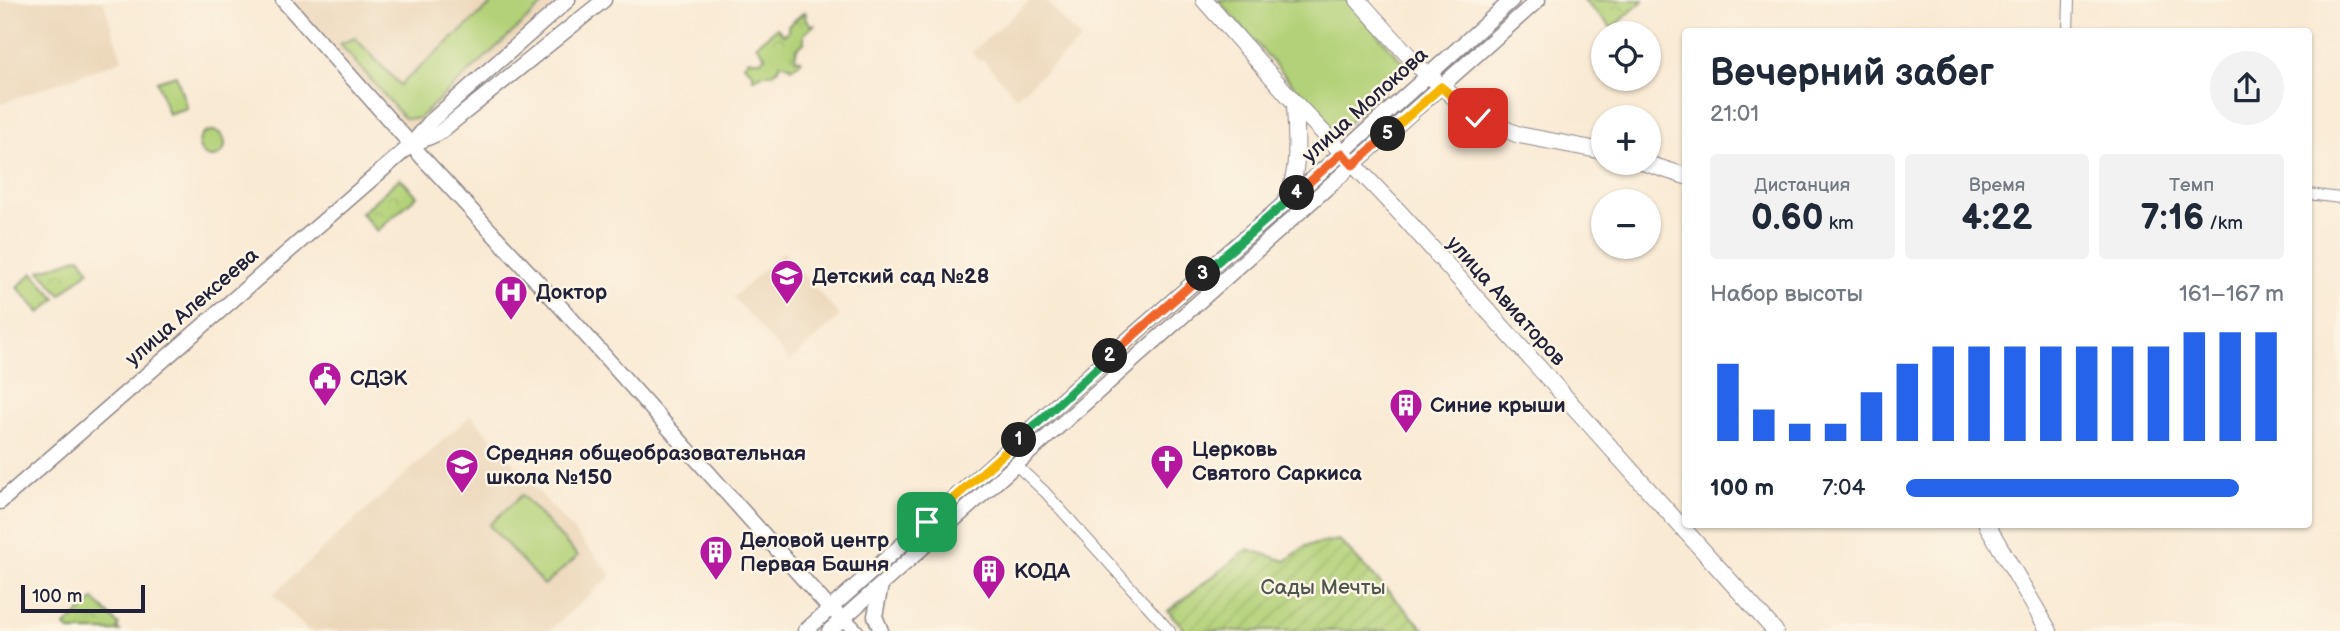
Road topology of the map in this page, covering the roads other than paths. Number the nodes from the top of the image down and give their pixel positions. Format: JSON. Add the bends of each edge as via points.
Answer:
{"nodes":[{"id":1,"x":283,"y":0,"type":"edge"},
{"id":2,"x":568,"y":0,"type":"edge"},
{"id":3,"x":604,"y":0,"type":"edge"},
{"id":4,"x":1204,"y":0,"type":"edge"},
{"id":5,"x":1358,"y":0,"type":"edge"},
{"id":6,"x":1513,"y":0,"type":"edge"},
{"id":7,"x":1538,"y":0,"type":"edge"},
{"id":8,"x":2069,"y":0,"type":"edge"},
{"id":9,"x":2067,"y":28,"type":"edge"},
{"id":10,"x":1429,"y":75,"type":"junction"},
{"id":11,"x":1441,"y":87,"type":"junction"},
{"id":12,"x":1295,"y":103,"type":"junction"},
{"id":13,"x":411,"y":145,"type":"junction"},
{"id":14,"x":1591,"y":149,"type":"edge"},
{"id":15,"x":1342,"y":153,"type":"junction"},
{"id":16,"x":1353,"y":165,"type":"junction"},
{"id":17,"x":1661,"y":168,"type":"edge"},
{"id":18,"x":1682,"y":175,"type":"edge"},
{"id":19,"x":2312,"y":194,"type":"edge"},
{"id":20,"x":2340,"y":198,"type":"edge"},
{"id":21,"x":1286,"y":203,"type":"junction"},
{"id":22,"x":1016,"y":465,"type":"junction"},
{"id":23,"x":0,"y":502,"type":"edge"},
{"id":24,"x":1682,"y":527,"type":"edge"},
{"id":25,"x":1683,"y":528,"type":"edge"},
{"id":26,"x":1989,"y":528,"type":"edge"},
{"id":27,"x":881,"y":584,"type":"junction"},
{"id":28,"x":830,"y":609,"type":"junction"},
{"id":29,"x":843,"y":618,"type":"junction"},
{"id":30,"x":805,"y":631,"type":"edge"},
{"id":31,"x":829,"y":631,"type":"edge"},
{"id":32,"x":856,"y":631,"type":"edge"},
{"id":33,"x":881,"y":631,"type":"edge"},
{"id":34,"x":1170,"y":631,"type":"edge"},
{"id":35,"x":1775,"y":631,"type":"edge"},
{"id":36,"x":2049,"y":631,"type":"edge"}],
"edges":[{"from":1,"to":13,"type":"street"},
{"from":2,"to":13,"type":"street","name":"улица Алексеева","via":[[430,122]]},
{"from":3,"to":13,"type":"street","name":"улица Алексеева","via":[[439,132]]},
{"from":4,"to":12,"type":"main road","name":"улица Авиаторов"},
{"from":5,"to":10,"type":"main road"},
{"from":6,"to":10,"type":"street","name":"улица Молокова"},
{"from":7,"to":11,"type":"street","name":"улица Молокова"},
{"from":8,"to":9,"type":"street"},
{"from":10,"to":11,"type":"main road"},
{"from":10,"to":15,"type":"street","name":"улица Молокова"},
{"from":11,"to":14,"type":"main road","via":[[1478,118],[1519,135]]},
{"from":11,"to":16,"type":"street","name":"улица Молокова"},
{"from":12,"to":15,"type":"main road","name":"улица Авиаторов"},
{"from":12,"to":21,"type":"main road","via":[[1296,167]]},
{"from":13,"to":23,"type":"street","name":"улица Алексеева"},
{"from":13,"to":28,"type":"street"},
{"from":15,"to":16,"type":"main road","name":"улица Авиаторов"},
{"from":15,"to":21,"type":"street","name":"улица Молокова"},
{"from":16,"to":22,"type":"street","name":"улица Молокова"},
{"from":16,"to":24,"type":"main road","name":"улица Авиаторов"},
{"from":17,"to":18,"type":"main road"},
{"from":19,"to":20,"type":"street"},
{"from":21,"to":28,"type":"street","name":"улица Молокова"},
{"from":22,"to":27,"type":"street","name":"улица Молокова"},
{"from":22,"to":34,"type":"street"},
{"from":25,"to":35,"type":"main road","name":"улица Авиаторов"},
{"from":26,"to":36,"type":"main road"},
{"from":27,"to":29,"type":"street","name":"улица Молокова"},
{"from":27,"to":33,"type":"street","via":[[875,616]]},
{"from":28,"to":29,"type":"street"},
{"from":28,"to":30,"type":"street","name":"улица Молокова"},
{"from":29,"to":31,"type":"street","name":"улица Молокова"},
{"from":29,"to":32,"type":"street"}]}
